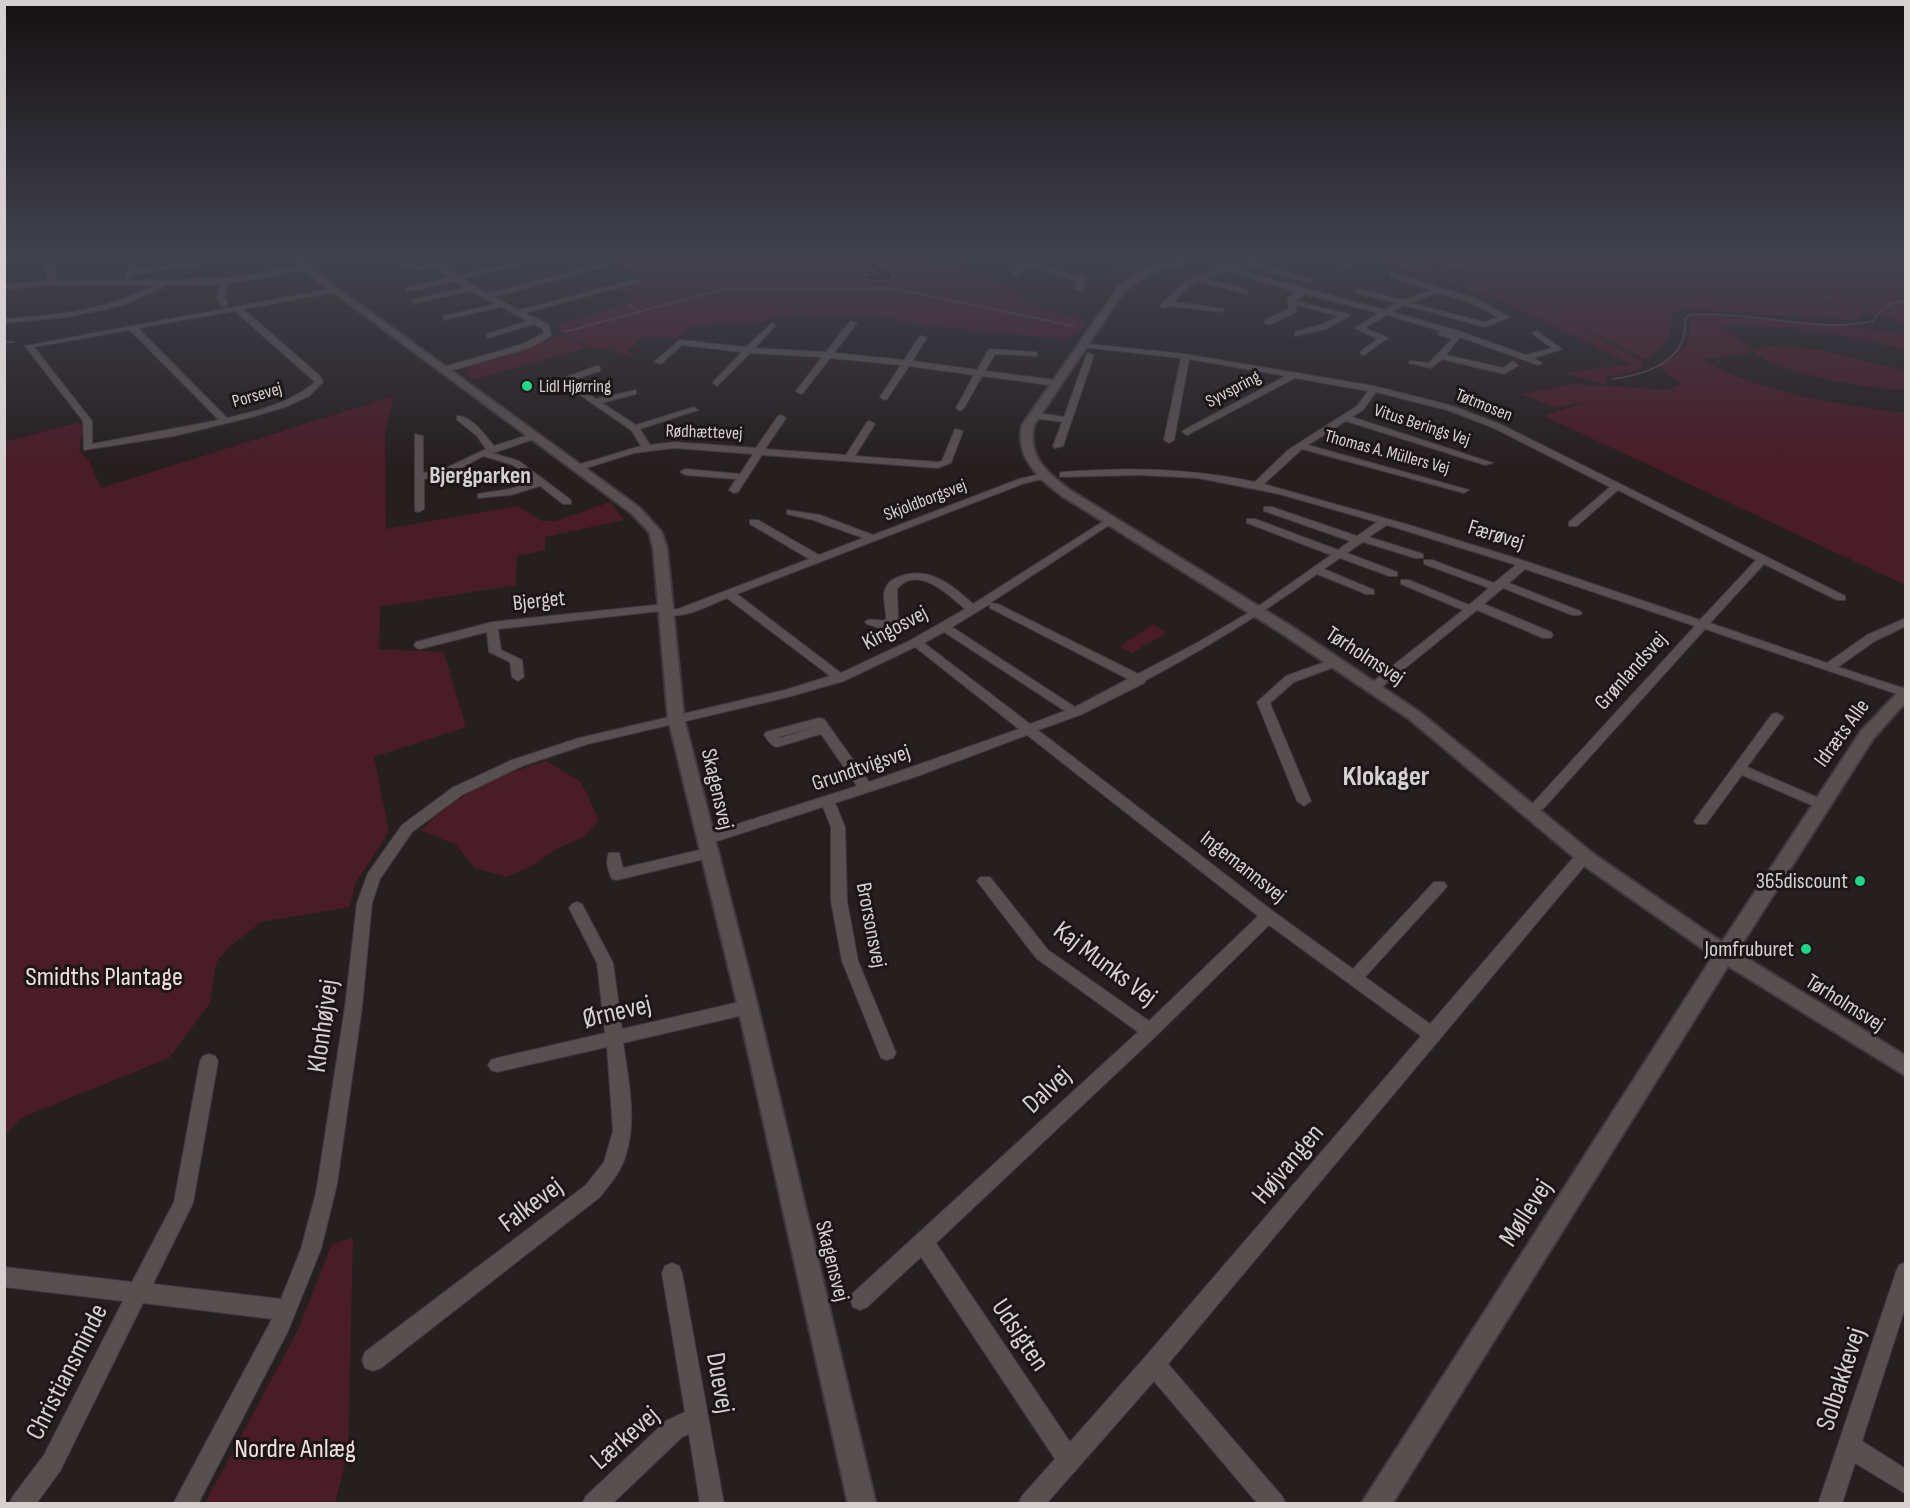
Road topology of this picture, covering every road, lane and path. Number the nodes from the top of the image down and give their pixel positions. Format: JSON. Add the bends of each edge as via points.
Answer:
{"nodes":[{"id":1,"x":141,"y":325,"type":"edge"},
{"id":2,"x":256,"y":325,"type":"edge"},
{"id":3,"x":382,"y":325,"type":"edge"},
{"id":4,"x":521,"y":325,"type":"edge"},
{"id":5,"x":541,"y":325,"type":"edge"},
{"id":6,"x":772,"y":325,"type":"dead end"},
{"id":7,"x":851,"y":325,"type":"edge"},
{"id":8,"x":1101,"y":325,"type":"edge"},
{"id":9,"x":1326,"y":325,"type":"edge"},
{"id":10,"x":1364,"y":325,"type":"edge"},
{"id":11,"x":1439,"y":325,"type":"edge"},
{"id":12,"x":132,"y":327,"type":"junction"},
{"id":13,"x":1445,"y":327,"type":"junction"},
{"id":14,"x":690,"y":332,"type":"dead end"},
{"id":15,"x":1537,"y":333,"type":"dead end"},
{"id":16,"x":1298,"y":334,"type":"dead end"},
{"id":17,"x":490,"y":336,"type":"dead end"},
{"id":18,"x":923,"y":338,"type":"dead end"},
{"id":19,"x":680,"y":342,"type":"junction"},
{"id":20,"x":749,"y":350,"type":"junction"},
{"id":21,"x":1086,"y":350,"type":"junction"},
{"id":22,"x":1364,"y":353,"type":"dead end"},
{"id":23,"x":1034,"y":354,"type":"dead end"},
{"id":24,"x":829,"y":355,"type":"junction"},
{"id":25,"x":1185,"y":356,"type":"junction"},
{"id":26,"x":1440,"y":356,"type":"junction"},
{"id":27,"x":1526,"y":358,"type":"junction"},
{"id":28,"x":658,"y":362,"type":"dead end"},
{"id":29,"x":907,"y":362,"type":"junction"},
{"id":30,"x":1413,"y":363,"type":"dead end"},
{"id":31,"x":1513,"y":363,"type":"dead end"},
{"id":32,"x":1538,"y":363,"type":"dead end"},
{"id":33,"x":597,"y":369,"type":"dead end"},
{"id":34,"x":443,"y":370,"type":"junction"},
{"id":35,"x":980,"y":372,"type":"junction"},
{"id":36,"x":1294,"y":375,"type":"junction"},
{"id":37,"x":717,"y":383,"type":"dead end"},
{"id":38,"x":1056,"y":383,"type":"junction"},
{"id":39,"x":1374,"y":389,"type":"junction"},
{"id":40,"x":800,"y":391,"type":"dead end"},
{"id":41,"x":633,"y":392,"type":"dead end"},
{"id":42,"x":884,"y":397,"type":"dead end"},
{"id":43,"x":594,"y":402,"type":"junction"},
{"id":44,"x":960,"y":408,"type":"dead end"},
{"id":45,"x":694,"y":410,"type":"dead end"},
{"id":46,"x":1034,"y":415,"type":"junction"},
{"id":47,"x":460,"y":418,"type":"dead end"},
{"id":48,"x":781,"y":418,"type":"dead end"},
{"id":49,"x":1346,"y":418,"type":"junction"},
{"id":50,"x":1068,"y":420,"type":"junction"},
{"id":51,"x":225,"y":421,"type":"junction"},
{"id":52,"x":870,"y":424,"type":"dead end"},
{"id":53,"x":635,"y":428,"type":"junction"},
{"id":54,"x":958,"y":432,"type":"dead end"},
{"id":55,"x":1187,"y":432,"type":"dead end"},
{"id":56,"x":418,"y":436,"type":"dead end"},
{"id":57,"x":534,"y":436,"type":"junction"},
{"id":58,"x":1169,"y":440,"type":"dead end"},
{"id":59,"x":1058,"y":446,"type":"dead end"},
{"id":60,"x":1301,"y":446,"type":"junction"},
{"id":61,"x":647,"y":448,"type":"junction"},
{"id":62,"x":760,"y":450,"type":"junction"},
{"id":63,"x":487,"y":451,"type":"junction"},
{"id":64,"x":850,"y":457,"type":"junction"},
{"id":65,"x":1488,"y":463,"type":"dead end"},
{"id":66,"x":577,"y":468,"type":"junction"},
{"id":67,"x":685,"y":472,"type":"dead end"},
{"id":68,"x":1063,"y":474,"type":"dead end"},
{"id":69,"x":1045,"y":476,"type":"junction"},
{"id":70,"x":419,"y":477,"type":"junction"},
{"id":71,"x":742,"y":477,"type":"junction"},
{"id":72,"x":542,"y":482,"type":"junction"},
{"id":73,"x":1257,"y":486,"type":"junction"},
{"id":74,"x":1617,"y":486,"type":"junction"},
{"id":75,"x":734,"y":490,"type":"dead end"},
{"id":76,"x":1464,"y":490,"type":"dead end"},
{"id":77,"x":482,"y":496,"type":"dead end"},
{"id":78,"x":567,"y":502,"type":"dead end"},
{"id":79,"x":419,"y":509,"type":"dead end"},
{"id":80,"x":1268,"y":509,"type":"dead end"},
{"id":81,"x":791,"y":512,"type":"dead end"},
{"id":82,"x":1110,"y":520,"type":"junction"},
{"id":83,"x":1251,"y":521,"type":"dead end"},
{"id":84,"x":1385,"y":521,"type":"junction"},
{"id":85,"x":754,"y":522,"type":"dead end"},
{"id":86,"x":1573,"y":524,"type":"dead end"},
{"id":87,"x":872,"y":538,"type":"junction"},
{"id":88,"x":1360,"y":539,"type":"junction"},
{"id":89,"x":1340,"y":552,"type":"junction"},
{"id":90,"x":1763,"y":558,"type":"junction"},
{"id":91,"x":818,"y":559,"type":"junction"},
{"id":92,"x":1524,"y":564,"type":"junction"},
{"id":93,"x":1316,"y":570,"type":"junction"},
{"id":94,"x":1393,"y":574,"type":"dead end"},
{"id":95,"x":1406,"y":582,"type":"dead end"},
{"id":96,"x":1497,"y":585,"type":"junction"},
{"id":97,"x":1370,"y":592,"type":"dead end"},
{"id":98,"x":728,"y":593,"type":"junction"},
{"id":99,"x":1842,"y":598,"type":"dead end"},
{"id":100,"x":994,"y":606,"type":"dead end"},
{"id":101,"x":1472,"y":607,"type":"junction"},
{"id":102,"x":970,"y":609,"type":"junction"},
{"id":103,"x":665,"y":610,"type":"junction"},
{"id":104,"x":1257,"y":612,"type":"junction"},
{"id":105,"x":1576,"y":613,"type":"dead end"},
{"id":106,"x":1905,"y":621,"type":"edge"},
{"id":107,"x":871,"y":622,"type":"dead end"},
{"id":108,"x":1702,"y":624,"type":"junction"},
{"id":109,"x":492,"y":626,"type":"junction"},
{"id":110,"x":943,"y":626,"type":"junction"},
{"id":111,"x":1547,"y":634,"type":"dead end"},
{"id":112,"x":916,"y":642,"type":"junction"},
{"id":113,"x":420,"y":645,"type":"dead end"},
{"id":114,"x":1336,"y":662,"type":"junction"},
{"id":115,"x":1828,"y":668,"type":"junction"},
{"id":116,"x":518,"y":677,"type":"dead end"},
{"id":117,"x":840,"y":678,"type":"junction"},
{"id":118,"x":1140,"y":680,"type":"junction"},
{"id":119,"x":1374,"y":687,"type":"junction"},
{"id":120,"x":1905,"y":693,"type":"edge"},
{"id":121,"x":1075,"y":712,"type":"junction"},
{"id":122,"x":1777,"y":717,"type":"dead end"},
{"id":123,"x":676,"y":718,"type":"junction"},
{"id":124,"x":824,"y":729,"type":"dead end"},
{"id":125,"x":1029,"y":730,"type":"junction"},
{"id":126,"x":1739,"y":769,"type":"junction"},
{"id":127,"x":866,"y":789,"type":"junction"},
{"id":128,"x":1304,"y":801,"type":"dead end"},
{"id":129,"x":828,"y":802,"type":"junction"},
{"id":130,"x":1821,"y":804,"type":"junction"},
{"id":131,"x":1528,"y":809,"type":"junction"},
{"id":132,"x":1701,"y":820,"type":"dead end"},
{"id":133,"x":706,"y":847,"type":"junction"},
{"id":134,"x":614,"y":857,"type":"dead end"},
{"id":135,"x":1585,"y":857,"type":"junction"},
{"id":136,"x":985,"y":880,"type":"dead end"},
{"id":137,"x":1438,"y":886,"type":"dead end"},
{"id":138,"x":577,"y":908,"type":"dead end"},
{"id":139,"x":1268,"y":916,"type":"junction"},
{"id":140,"x":1727,"y":956,"type":"junction"},
{"id":141,"x":1354,"y":978,"type":"junction"},
{"id":142,"x":748,"y":1007,"type":"junction"},
{"id":143,"x":1150,"y":1031,"type":"junction"},
{"id":144,"x":1432,"y":1035,"type":"junction"},
{"id":145,"x":614,"y":1038,"type":"junction"},
{"id":146,"x":887,"y":1053,"type":"dead end"},
{"id":147,"x":209,"y":1061,"type":"dead end"},
{"id":148,"x":497,"y":1065,"type":"dead end"},
{"id":149,"x":1905,"y":1067,"type":"edge"},
{"id":150,"x":924,"y":1243,"type":"junction"},
{"id":151,"x":1905,"y":1272,"type":"edge"},
{"id":152,"x":672,"y":1273,"type":"dead end"},
{"id":153,"x":4,"y":1277,"type":"edge"},
{"id":154,"x":139,"y":1293,"type":"junction"},
{"id":155,"x":860,"y":1300,"type":"dead end"},
{"id":156,"x":287,"y":1310,"type":"junction"},
{"id":157,"x":373,"y":1360,"type":"dead end"},
{"id":158,"x":1154,"y":1364,"type":"junction"},
{"id":159,"x":696,"y":1418,"type":"junction"},
{"id":160,"x":1849,"y":1446,"type":"junction"},
{"id":161,"x":1068,"y":1459,"type":"junction"},
{"id":162,"x":1905,"y":1483,"type":"edge"},
{"id":163,"x":21,"y":1503,"type":"edge"},
{"id":164,"x":185,"y":1503,"type":"edge"},
{"id":165,"x":594,"y":1503,"type":"edge"},
{"id":166,"x":712,"y":1503,"type":"edge"},
{"id":167,"x":862,"y":1503,"type":"edge"},
{"id":168,"x":1030,"y":1503,"type":"edge"},
{"id":169,"x":1274,"y":1503,"type":"edge"},
{"id":170,"x":1376,"y":1503,"type":"edge"},
{"id":171,"x":1830,"y":1503,"type":"edge"}],
"edges":[{"from":1,"to":12,"type":"street"},
{"from":2,"to":51,"type":"street","name":"Porsevej","via":[[319,382],[301,399]]},
{"from":3,"to":34,"type":"street","name":"Skagensvej"},
{"from":4,"to":17,"type":"street"},
{"from":5,"to":34,"type":"street","via":[[549,331],[542,339]]},
{"from":6,"to":20,"type":"street"},
{"from":7,"to":24,"type":"street"},
{"from":8,"to":21,"type":"street","name":"Tørholmsvej"},
{"from":9,"to":16,"type":"street"},
{"from":10,"to":22,"type":"street","via":[[1359,328],[1384,338]]},
{"from":11,"to":13,"type":"street"},
{"from":12,"to":51,"type":"street"},
{"from":12,"to":51,"type":"street","name":"Porsevej","via":[[29,346],[87,421],[87,448]]},
{"from":13,"to":26,"type":"street","via":[[1439,331],[1457,338]]},
{"from":13,"to":27,"type":"street"},
{"from":14,"to":19,"type":"street"},
{"from":15,"to":27,"type":"street","via":[[1558,349]]},
{"from":18,"to":29,"type":"street"},
{"from":19,"to":20,"type":"street"},
{"from":19,"to":28,"type":"street"},
{"from":20,"to":24,"type":"street"},
{"from":20,"to":37,"type":"street"},
{"from":21,"to":25,"type":"street","name":"Tøtmosen"},
{"from":21,"to":38,"type":"street","name":"Tørholmsvej"},
{"from":21,"to":50,"type":"street"},
{"from":23,"to":35,"type":"street","via":[[992,351]]},
{"from":24,"to":29,"type":"street"},
{"from":24,"to":40,"type":"street"},
{"from":25,"to":36,"type":"street","name":"Tøtmosen"},
{"from":25,"to":58,"type":"street"},
{"from":26,"to":30,"type":"street","via":[[1431,366]]},
{"from":26,"to":31,"type":"street","via":[[1504,371]]},
{"from":27,"to":32,"type":"street"},
{"from":29,"to":35,"type":"street"},
{"from":29,"to":42,"type":"street"},
{"from":33,"to":43,"type":"street","via":[[562,380]]},
{"from":34,"to":57,"type":"street","name":"Skagensvej"},
{"from":35,"to":38,"type":"street"},
{"from":35,"to":44,"type":"street"},
{"from":36,"to":39,"type":"street","name":"Tøtmosen"},
{"from":36,"to":55,"type":"street","name":"Syvspring"},
{"from":38,"to":46,"type":"street","name":"Tørholmsvej"},
{"from":39,"to":49,"type":"street","via":[[1368,401]]},
{"from":39,"to":74,"type":"street","name":"Tøtmosen","via":[[1474,417]]},
{"from":41,"to":43,"type":"street"},
{"from":43,"to":53,"type":"street"},
{"from":45,"to":53,"type":"street"},
{"from":46,"to":50,"type":"street"},
{"from":46,"to":69,"type":"street","name":"Tørholmsvej","via":[[1025,441],[1030,458]]},
{"from":47,"to":63,"type":"street","via":[[480,434]]},
{"from":48,"to":62,"type":"street","name":"Rødhættevej"},
{"from":49,"to":60,"type":"street"},
{"from":49,"to":65,"type":"street","name":"Vitus Berings Vej"},
{"from":50,"to":59,"type":"street"},
{"from":52,"to":64,"type":"street"},
{"from":53,"to":61,"type":"street"},
{"from":54,"to":64,"type":"street","name":"Rødhættevej","via":[[946,463],[938,465]]},
{"from":56,"to":70,"type":"street"},
{"from":57,"to":63,"type":"street"},
{"from":57,"to":66,"type":"street","name":"Skagensvej"},
{"from":60,"to":73,"type":"street"},
{"from":60,"to":76,"type":"street","name":"Thomas A. Müllers Vej"},
{"from":61,"to":62,"type":"street","name":"Rødhættevej","via":[[693,445]]},
{"from":61,"to":66,"type":"street","name":"Rødhættevej"},
{"from":62,"to":64,"type":"street","name":"Rødhættevej"},
{"from":62,"to":71,"type":"street","name":"Rødhættevej"},
{"from":63,"to":70,"type":"street","via":[[445,473]]},
{"from":63,"to":72,"type":"street","via":[[516,463]]},
{"from":66,"to":103,"type":"street","name":"Skagensvej","via":[[635,510],[655,531],[663,564]]},
{"from":67,"to":71,"type":"street","name":"Rødhættevej"},
{"from":68,"to":73,"type":"street","name":"Færøvej","via":[[1160,472]]},
{"from":69,"to":82,"type":"street","name":"Tørholmsvej"},
{"from":69,"to":87,"type":"street","name":"Skjoldborgsvej","via":[[1022,481]]},
{"from":70,"to":79,"type":"street"},
{"from":71,"to":75,"type":"street","name":"Rødhættevej"},
{"from":72,"to":77,"type":"street"},
{"from":72,"to":78,"type":"street"},
{"from":73,"to":84,"type":"street","name":"Færøvej"},
{"from":74,"to":86,"type":"street"},
{"from":74,"to":90,"type":"street","name":"Tøtmosen"},
{"from":80,"to":88,"type":"street"},
{"from":81,"to":87,"type":"street"},
{"from":82,"to":102,"type":"street","name":"Kingosvej"},
{"from":82,"to":104,"type":"street","name":"Tørholmsvej"},
{"from":83,"to":89,"type":"street"},
{"from":84,"to":88,"type":"street","name":"Grundtvigsvej"},
{"from":84,"to":92,"type":"street","name":"Færøvej"},
{"from":85,"to":91,"type":"street"},
{"from":87,"to":91,"type":"street","name":"Skjoldborgsvej"},
{"from":88,"to":89,"type":"street","name":"Grundtvigsvej"},
{"from":88,"to":96,"type":"street"},
{"from":89,"to":93,"type":"street","name":"Grundtvigsvej"},
{"from":89,"to":94,"type":"street"},
{"from":90,"to":99,"type":"street","name":"Tøtmosen"},
{"from":90,"to":108,"type":"street","name":"Grønlandsvej"},
{"from":91,"to":98,"type":"street","name":"Skjoldborgsvej"},
{"from":92,"to":96,"type":"street"},
{"from":92,"to":108,"type":"street","name":"Færøvej"},
{"from":93,"to":97,"type":"street"},
{"from":93,"to":104,"type":"street","name":"Grundtvigsvej"},
{"from":95,"to":101,"type":"street"},
{"from":96,"to":101,"type":"street"},
{"from":96,"to":105,"type":"street"},
{"from":98,"to":103,"type":"street","name":"Skjoldborgsvej","via":[[680,612]]},
{"from":98,"to":117,"type":"street"},
{"from":100,"to":118,"type":"street"},
{"from":101,"to":111,"type":"street"},
{"from":101,"to":119,"type":"street"},
{"from":102,"to":107,"type":"street","via":[[935,580],[905,578],[891,590],[892,622]]},
{"from":102,"to":110,"type":"street","name":"Kingosvej"},
{"from":103,"to":109,"type":"street","name":"Bjerget"},
{"from":103,"to":123,"type":"street","name":"Skagensvej"},
{"from":104,"to":114,"type":"street","name":"Tørholmsvej"},
{"from":104,"to":118,"type":"street","name":"Grundtvigsvej"},
{"from":106,"to":115,"type":"street","via":[[1870,638]]},
{"from":108,"to":115,"type":"street","name":"Færøvej"},
{"from":108,"to":131,"type":"street","name":"Grønlandsvej","via":[[1538,806]]},
{"from":109,"to":113,"type":"street","name":"Bjerget"},
{"from":109,"to":116,"type":"street","via":[[495,652],[516,660]]},
{"from":110,"to":112,"type":"street","name":"Kingosvej"},
{"from":110,"to":121,"type":"street"},
{"from":112,"to":117,"type":"street","name":"Kingosvej"},
{"from":112,"to":125,"type":"street"},
{"from":114,"to":119,"type":"street","name":"Tørholmsvej"},
{"from":114,"to":128,"type":"street","via":[[1290,679],[1263,702]]},
{"from":115,"to":120,"type":"street","name":"Færøvej"},
{"from":117,"to":123,"type":"street","name":"Kingosvej"},
{"from":118,"to":121,"type":"street","name":"Grundtvigsvej"},
{"from":119,"to":131,"type":"street","name":"Tørholmsvej","via":[[1464,754]]},
{"from":120,"to":130,"type":"street","name":"Idræts Alle","via":[[1867,735]]},
{"from":121,"to":125,"type":"street","name":"Grundtvigsvej"},
{"from":122,"to":126,"type":"street"},
{"from":123,"to":133,"type":"street","name":"Skagensvej"},
{"from":123,"to":156,"type":"street","name":"Klonhøjvej","via":[[512,765],[463,786],[404,834],[373,877],[365,904],[351,1029],[323,1210]]},
{"from":124,"to":127,"type":"street"},
{"from":125,"to":127,"type":"street","name":"Grundtvigsvej"},
{"from":125,"to":139,"type":"street","name":"Ingemannsvej"},
{"from":126,"to":130,"type":"street","name":"Idræts Alle"},
{"from":126,"to":132,"type":"street"},
{"from":127,"to":129,"type":"street","name":"Grundtvigsvej"},
{"from":129,"to":133,"type":"street","name":"Grundtvigsvej"},
{"from":129,"to":146,"type":"street","name":"Brorsonsvej","via":[[838,827],[838,901],[850,961]]},
{"from":130,"to":140,"type":"street","name":"Idræts Alle"},
{"from":131,"to":135,"type":"street","name":"Tørholmsvej"},
{"from":133,"to":134,"type":"street","name":"Grundtvigsvej","via":[[617,875]]},
{"from":133,"to":142,"type":"street","name":"Skagensvej"},
{"from":135,"to":140,"type":"street","name":"Tørholmsvej"},
{"from":135,"to":144,"type":"street","name":"Højvangen"},
{"from":136,"to":143,"type":"street","name":"Kaj Munks Vej","via":[[1042,954]]},
{"from":137,"to":141,"type":"street"},
{"from":138,"to":145,"type":"street","name":"Falkevej","via":[[604,963]]},
{"from":139,"to":141,"type":"street","name":"Ingemannsvej"},
{"from":139,"to":143,"type":"street","name":"Dalvej"},
{"from":140,"to":149,"type":"street","name":"Tørholmsvej"},
{"from":140,"to":170,"type":"street","name":"Møllevej"},
{"from":141,"to":144,"type":"street","name":"Ingemannsvej"},
{"from":142,"to":145,"type":"street","name":"Ørnevej"},
{"from":142,"to":167,"type":"street","name":"Skagensvej"},
{"from":143,"to":150,"type":"street","name":"Dalvej"},
{"from":144,"to":158,"type":"street","name":"Højvangen"},
{"from":145,"to":148,"type":"street","name":"Ørnevej"},
{"from":145,"to":157,"type":"street","name":"Falkevej","via":[[622,1131],[612,1166],[593,1191]]},
{"from":147,"to":154,"type":"street","name":"Christiansminde","via":[[183,1203]]},
{"from":150,"to":155,"type":"street","name":"Dalvej"},
{"from":150,"to":161,"type":"street","name":"Udsigten"},
{"from":151,"to":160,"type":"street","name":"Solbakkevej"},
{"from":152,"to":159,"type":"street","name":"Duevej"},
{"from":153,"to":154,"type":"street","name":"Christiansminde"},
{"from":154,"to":156,"type":"street","name":"Christiansminde"},
{"from":154,"to":163,"type":"street","name":"Christiansminde","via":[[52,1463]]},
{"from":156,"to":164,"type":"street","name":"Klonhøjvej"},
{"from":158,"to":161,"type":"street","name":"Højvangen"},
{"from":158,"to":169,"type":"street"},
{"from":159,"to":165,"type":"street","name":"Lærkevej","via":[[674,1429]]},
{"from":159,"to":166,"type":"street","name":"Duevej"},
{"from":160,"to":162,"type":"street"},
{"from":160,"to":171,"type":"street","name":"Solbakkevej"},
{"from":161,"to":168,"type":"street","name":"Højvangen"}]}
